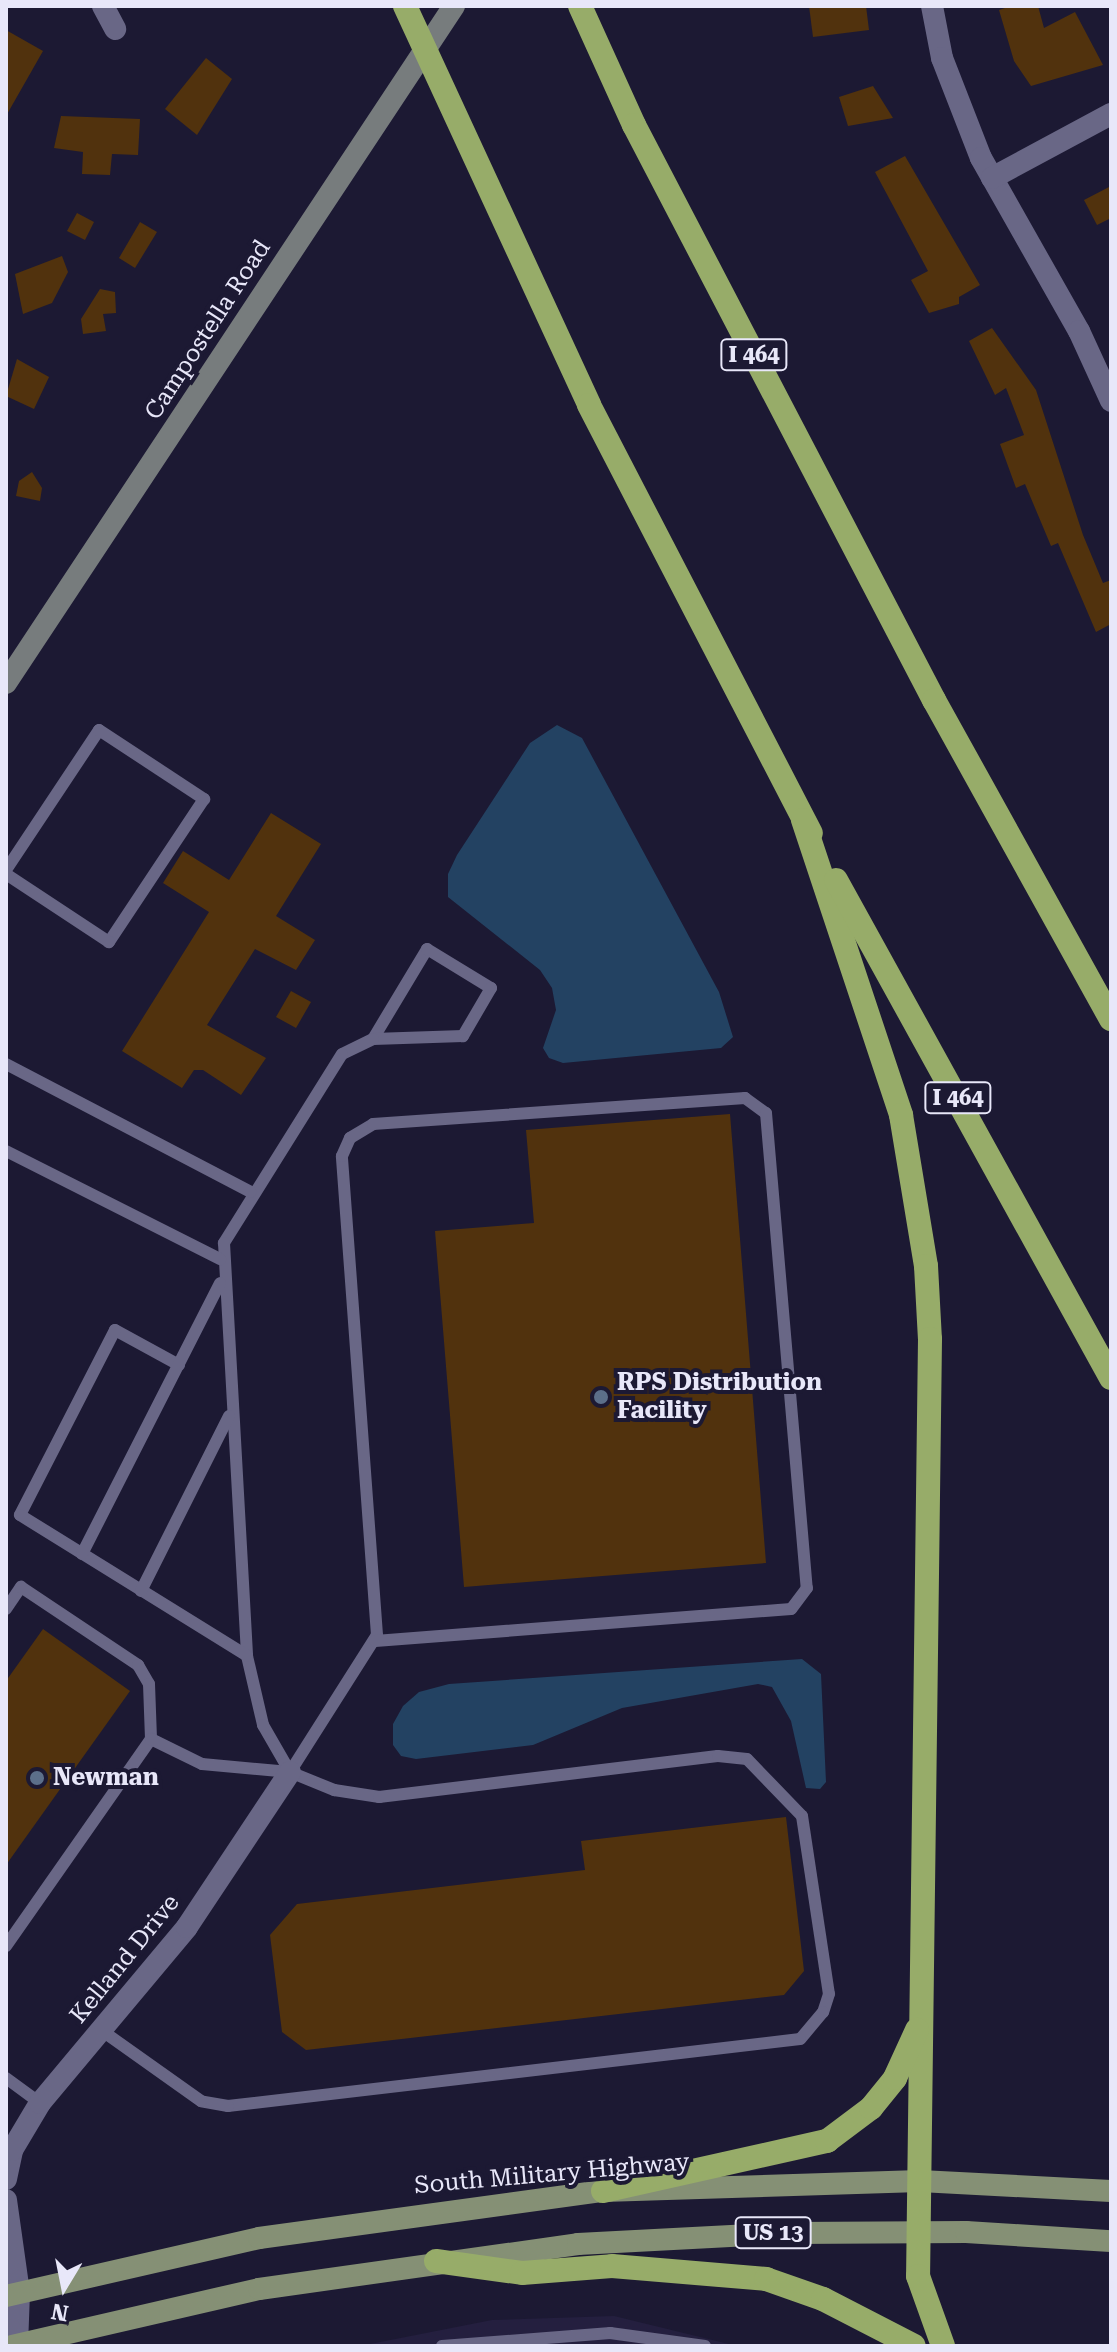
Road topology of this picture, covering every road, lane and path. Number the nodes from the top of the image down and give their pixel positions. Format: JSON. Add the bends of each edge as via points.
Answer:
{"nodes":[{"id":1,"x":103,"y":6,"type":"edge"},
{"id":2,"x":405,"y":6,"type":"edge"},
{"id":3,"x":454,"y":6,"type":"edge"},
{"id":4,"x":580,"y":6,"type":"edge"},
{"id":5,"x":932,"y":6,"type":"edge"},
{"id":6,"x":115,"y":29,"type":"dead end"},
{"id":7,"x":1111,"y":114,"type":"edge"},
{"id":8,"x":992,"y":178,"type":"junction"},
{"id":9,"x":1111,"y":401,"type":"edge"},
{"id":10,"x":6,"y":683,"type":"edge"},
{"id":11,"x":934,"y":700,"type":"junction"},
{"id":12,"x":803,"y":820,"type":"junction"},
{"id":13,"x":6,"y":872,"type":"edge"},
{"id":14,"x":1111,"y":991,"type":"edge"},
{"id":15,"x":1111,"y":1019,"type":"edge"},
{"id":16,"x":373,"y":1039,"type":"junction"},
{"id":17,"x":6,"y":1064,"type":"edge"},
{"id":18,"x":6,"y":1151,"type":"edge"},
{"id":19,"x":251,"y":1192,"type":"junction"},
{"id":20,"x":220,"y":1259,"type":"junction"},
{"id":21,"x":222,"y":1280,"type":"junction"},
{"id":22,"x":179,"y":1365,"type":"junction"},
{"id":23,"x":1111,"y":1378,"type":"edge"},
{"id":24,"x":230,"y":1413,"type":"junction"},
{"id":25,"x":82,"y":1554,"type":"junction"},
{"id":26,"x":141,"y":1591,"type":"junction"},
{"id":27,"x":6,"y":1609,"type":"edge"},
{"id":28,"x":375,"y":1641,"type":"junction"},
{"id":29,"x":247,"y":1656,"type":"junction"},
{"id":30,"x":151,"y":1739,"type":"junction"},
{"id":31,"x":290,"y":1772,"type":"junction"},
{"id":32,"x":6,"y":1946,"type":"edge"},
{"id":33,"x":922,"y":2009,"type":"junction"},
{"id":34,"x":101,"y":2030,"type":"junction"},
{"id":35,"x":6,"y":2078,"type":"edge"},
{"id":36,"x":40,"y":2103,"type":"junction"},
{"id":37,"x":6,"y":2179,"type":"edge"},
{"id":38,"x":920,"y":2181,"type":"junction"},
{"id":39,"x":603,"y":2191,"type":"junction"},
{"id":40,"x":1111,"y":2191,"type":"edge"},
{"id":41,"x":6,"y":2200,"type":"edge"},
{"id":42,"x":919,"y":2232,"type":"junction"},
{"id":43,"x":1111,"y":2241,"type":"edge"},
{"id":44,"x":436,"y":2261,"type":"junction"},
{"id":45,"x":12,"y":2294,"type":"edge"},
{"id":46,"x":468,"y":2344,"type":"edge"},
{"id":47,"x":16,"y":2346,"type":"edge"},
{"id":48,"x":442,"y":2346,"type":"edge"},
{"id":49,"x":705,"y":2346,"type":"edge"},
{"id":50,"x":914,"y":2346,"type":"edge"},
{"id":51,"x":943,"y":2346,"type":"edge"}],
"edges":[{"from":1,"to":6,"type":"street"},
{"from":2,"to":12,"type":"highway","number":"I 464","via":[[595,418]]},
{"from":3,"to":10,"type":"main road","name":"Campostella Road"},
{"from":4,"to":11,"type":"highway","number":"I 464","via":[[634,125]]},
{"from":5,"to":8,"type":"street","via":[[957,105]]},
{"from":7,"to":8,"type":"street"},
{"from":8,"to":9,"type":"street","via":[[1079,331]]},
{"from":11,"to":14,"type":"highway"},
{"from":11,"to":15,"type":"highway","number":"I 464"},
{"from":12,"to":23,"type":"highway","number":"I 464"},
{"from":12,"to":33,"type":"highway","via":[[901,1115],[926,1266]]},
{"from":13,"to":13,"type":"lane","via":[[99,730],[204,799],[109,942]]},
{"from":16,"to":16,"type":"lane","via":[[427,949],[491,988],[463,1036]]},
{"from":16,"to":19,"type":"lane","via":[[342,1054],[328,1070]]},
{"from":17,"to":19,"type":"lane"},
{"from":18,"to":20,"type":"lane"},
{"from":19,"to":20,"type":"lane","via":[[229,1227]]},
{"from":20,"to":21,"type":"lane"},
{"from":21,"to":22,"type":"lane"},
{"from":21,"to":24,"type":"lane"},
{"from":22,"to":25,"type":"lane"},
{"from":22,"to":25,"type":"lane","via":[[115,1330],[20,1515]]},
{"from":24,"to":26,"type":"lane"},
{"from":24,"to":29,"type":"lane"},
{"from":25,"to":26,"type":"lane"},
{"from":26,"to":29,"type":"lane"},
{"from":27,"to":30,"type":"lane","via":[[21,1587],[138,1665],[149,1684]]},
{"from":28,"to":28,"type":"lane","via":[[791,1609],[801,1602],[807,1588],[771,1134],[766,1113],[745,1098],[373,1124],[350,1138],[342,1156]]},
{"from":28,"to":31,"type":"lane"},
{"from":29,"to":31,"type":"lane","via":[[263,1725]]},
{"from":30,"to":31,"type":"lane","via":[[202,1764]]},
{"from":30,"to":32,"type":"lane"},
{"from":31,"to":34,"type":"street","name":"Kelland Drive","via":[[187,1927]]},
{"from":31,"to":34,"type":"lane","via":[[334,1790],[379,1797],[718,1756],[747,1759],[802,1816],[829,1994],[823,2012],[800,2039],[782,2042],[228,2106],[201,2101]]},
{"from":33,"to":38,"type":"highway"},
{"from":33,"to":39,"type":"highway","via":[[895,2078],[871,2108],[827,2141]]},
{"from":34,"to":36,"type":"street","name":"Kelland Drive"},
{"from":35,"to":36,"type":"lane"},
{"from":36,"to":37,"type":"street","name":"Kelland Drive","via":[[12,2150]]},
{"from":38,"to":39,"type":"main road","name":"South Military Highway","number":"US 13"},
{"from":38,"to":40,"type":"main road","name":"South Military Highway","number":"US 13"},
{"from":38,"to":42,"type":"highway"},
{"from":39,"to":45,"type":"main road","name":"South Military Highway","number":"US 13","via":[[259,2238]]},
{"from":41,"to":45,"type":"street"},
{"from":42,"to":43,"type":"main road","number":"US 13"},
{"from":42,"to":44,"type":"main road","number":"US 13","via":[[684,2237]]},
{"from":42,"to":51,"type":"highway","via":[[918,2276]]},
{"from":44,"to":47,"type":"main road","number":"US 13","via":[[259,2289]]},
{"from":44,"to":50,"type":"highway","via":[[522,2273],[612,2266],[766,2279],[823,2299]]},
{"from":45,"to":47,"type":"street"},
{"from":46,"to":48,"type":"lane"},
{"from":46,"to":49,"type":"lane","via":[[610,2333]]}]}
